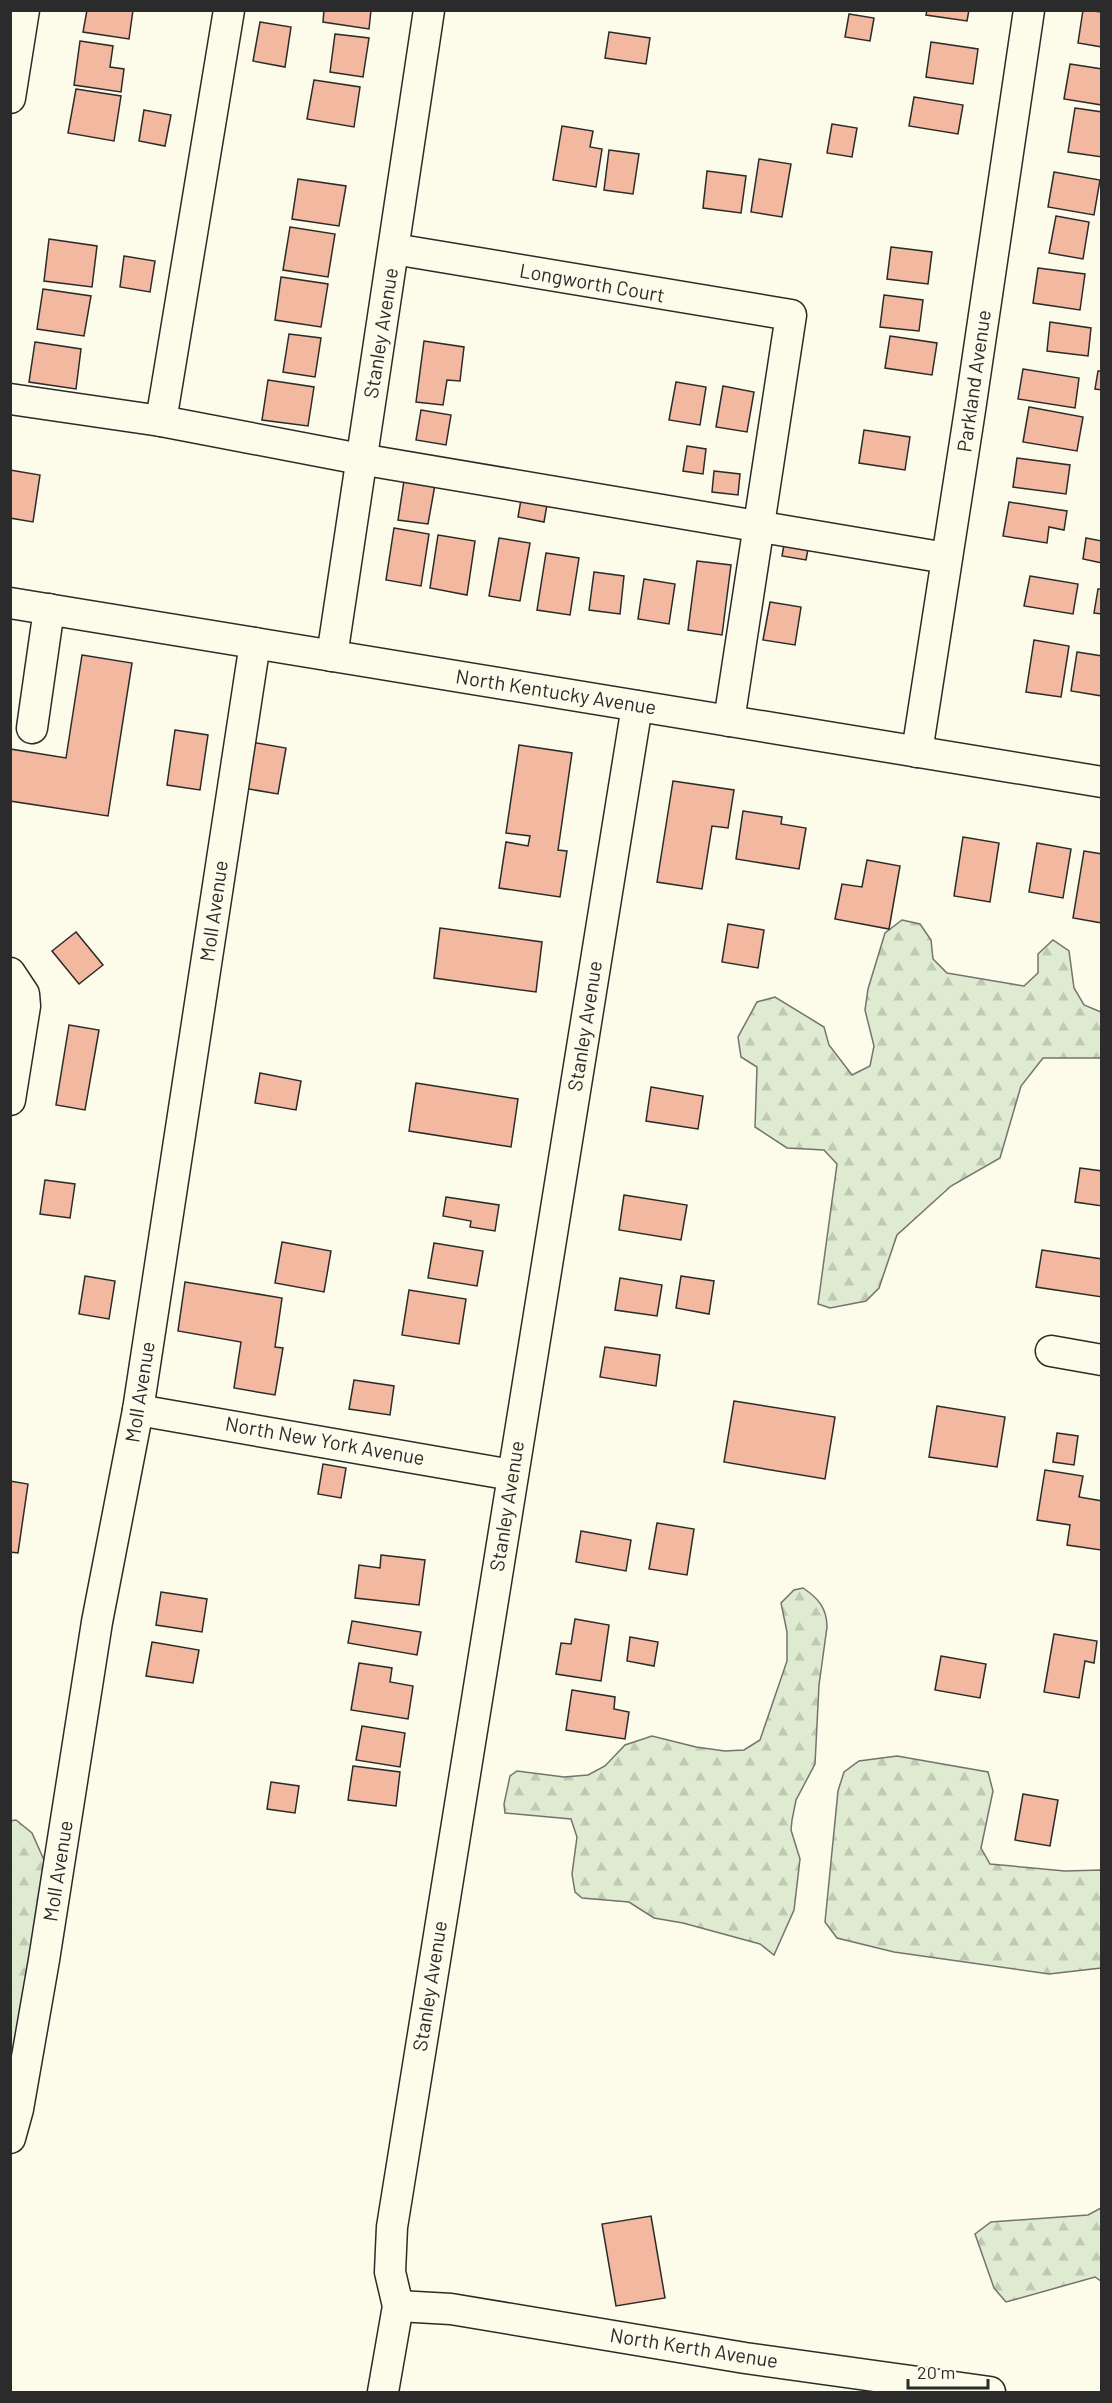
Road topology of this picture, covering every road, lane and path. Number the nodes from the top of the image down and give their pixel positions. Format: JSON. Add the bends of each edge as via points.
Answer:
{"nodes":[{"id":1,"x":24,"y":10,"type":"edge"},
{"id":2,"x":230,"y":10,"type":"edge"},
{"id":3,"x":429,"y":10,"type":"edge"},
{"id":4,"x":1029,"y":10,"type":"edge"},
{"id":5,"x":10,"y":98,"type":"edge"},
{"id":6,"x":394,"y":249,"type":"junction"},
{"id":7,"x":10,"y":399,"type":"edge"},
{"id":8,"x":161,"y":421,"type":"junction"},
{"id":9,"x":360,"y":459,"type":"junction"},
{"id":10,"x":759,"y":528,"type":"junction"},
{"id":11,"x":946,"y":558,"type":"junction"},
{"id":12,"x":10,"y":603,"type":"edge"},
{"id":13,"x":49,"y":609,"type":"junction"},
{"id":14,"x":255,"y":643,"type":"junction"},
{"id":15,"x":332,"y":656,"type":"junction"},
{"id":16,"x":638,"y":706,"type":"junction"},
{"id":17,"x":729,"y":721,"type":"junction"},
{"id":18,"x":32,"y":728,"type":"dead end"},
{"id":19,"x":917,"y":752,"type":"junction"},
{"id":20,"x":1101,"y":782,"type":"edge"},
{"id":21,"x":10,"y":973,"type":"edge"},
{"id":22,"x":10,"y":1100,"type":"edge"},
{"id":23,"x":1052,"y":1351,"type":"dead end"},
{"id":24,"x":1101,"y":1360,"type":"edge"},
{"id":25,"x":138,"y":1410,"type":"junction"},
{"id":26,"x":512,"y":1475,"type":"junction"},
{"id":27,"x":10,"y":2138,"type":"edge"},
{"id":28,"x":398,"y":2306,"type":"junction"},
{"id":29,"x":383,"y":2392,"type":"edge"},
{"id":30,"x":990,"y":2392,"type":"edge"}],
"edges":[{"from":1,"to":5,"type":"street"},
{"from":2,"to":8,"type":"street"},
{"from":3,"to":6,"type":"street","name":"Stanley Avenue"},
{"from":4,"to":11,"type":"street","name":"Parkland Avenue"},
{"from":6,"to":9,"type":"street","name":"Stanley Avenue"},
{"from":6,"to":10,"type":"street","name":"Longworth Court","via":[[791,315]]},
{"from":7,"to":8,"type":"street"},
{"from":8,"to":9,"type":"street"},
{"from":9,"to":10,"type":"street"},
{"from":9,"to":15,"type":"street","name":"Stanley Avenue"},
{"from":10,"to":11,"type":"street"},
{"from":10,"to":17,"type":"street"},
{"from":11,"to":19,"type":"street","name":"Parkland Avenue"},
{"from":12,"to":13,"type":"street","name":"North Kentucky Avenue"},
{"from":13,"to":14,"type":"street","name":"North Kentucky Avenue"},
{"from":13,"to":18,"type":"street"},
{"from":14,"to":15,"type":"street","name":"North Kentucky Avenue"},
{"from":14,"to":25,"type":"street","name":"Moll Avenue"},
{"from":15,"to":16,"type":"street","name":"North Kentucky Avenue"},
{"from":16,"to":17,"type":"street","name":"North Kentucky Avenue"},
{"from":16,"to":26,"type":"street","name":"Stanley Avenue"},
{"from":17,"to":19,"type":"street","name":"North Kentucky Avenue"},
{"from":19,"to":20,"type":"street","name":"North Kentucky Avenue"},
{"from":21,"to":22,"type":"street","via":[[24,994],[25,1006]]},
{"from":23,"to":24,"type":"street"},
{"from":25,"to":26,"type":"street","name":"North New York Avenue"},
{"from":25,"to":27,"type":"street","name":"Moll Avenue","via":[[97,1622],[44,1960]]},
{"from":26,"to":28,"type":"street","name":"Stanley Avenue","via":[[392,2227],[390,2272]]},
{"from":28,"to":29,"type":"street"},
{"from":28,"to":30,"type":"street","name":"North Kerth Avenue","via":[[451,2309],[745,2358]]}]}
